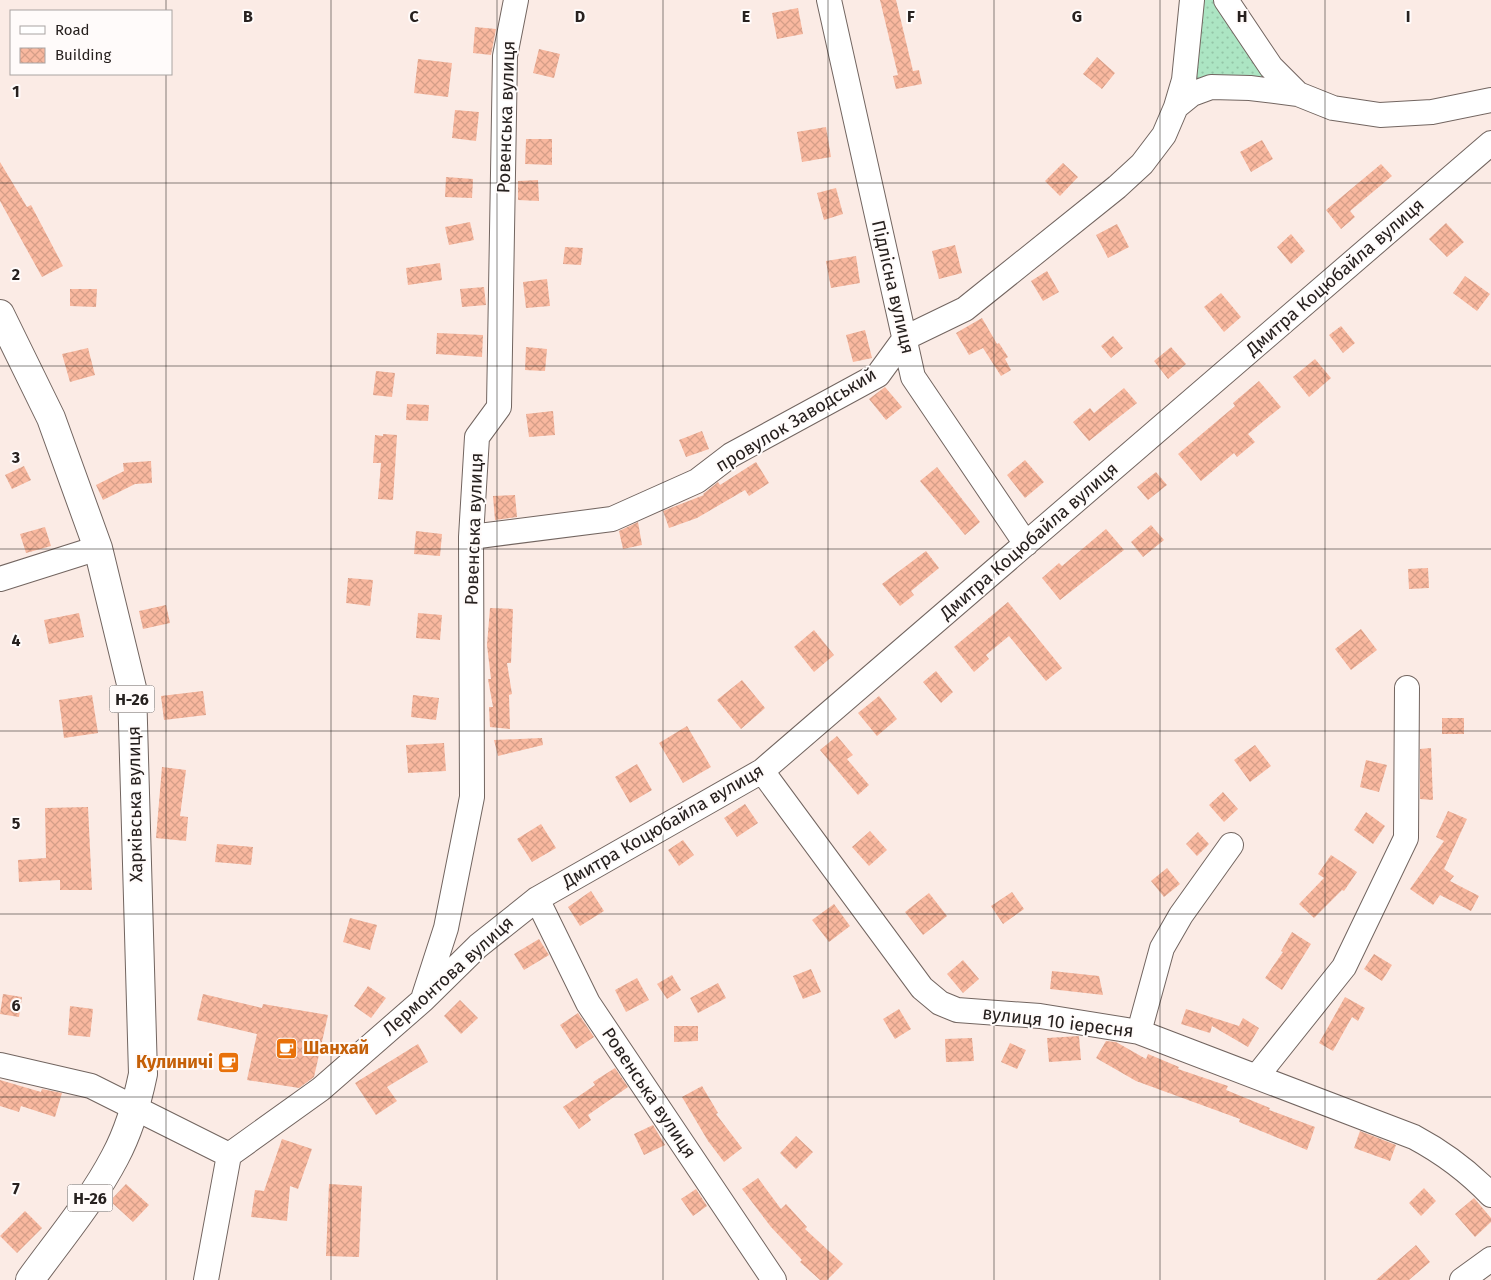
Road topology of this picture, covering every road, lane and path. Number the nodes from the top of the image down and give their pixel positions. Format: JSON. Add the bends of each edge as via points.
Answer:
{"nodes":[{"id":1,"x":516,"y":0,"type":"edge"},
{"id":2,"x":830,"y":0,"type":"edge"},
{"id":3,"x":1192,"y":0,"type":"edge"},
{"id":4,"x":1226,"y":0,"type":"edge"},
{"id":5,"x":1298,"y":94,"type":"junction"},
{"id":6,"x":1491,"y":100,"type":"edge"},
{"id":7,"x":1176,"y":107,"type":"junction"},
{"id":8,"x":1491,"y":143,"type":"edge"},
{"id":9,"x":0,"y":314,"type":"edge"},
{"id":10,"x":905,"y":338,"type":"junction"},
{"id":11,"x":471,"y":537,"type":"junction"},
{"id":12,"x":1026,"y":544,"type":"junction"},
{"id":13,"x":98,"y":548,"type":"junction"},
{"id":14,"x":0,"y":579,"type":"edge"},
{"id":15,"x":1407,"y":688,"type":"dead end"},
{"id":16,"x":762,"y":771,"type":"junction"},
{"id":17,"x":1231,"y":845,"type":"dead end"},
{"id":18,"x":537,"y":899,"type":"junction"},
{"id":19,"x":423,"y":1000,"type":"junction"},
{"id":20,"x":1139,"y":1032,"type":"junction"},
{"id":21,"x":0,"y":1065,"type":"edge"},
{"id":22,"x":1257,"y":1076,"type":"junction"},
{"id":23,"x":136,"y":1107,"type":"junction"},
{"id":24,"x":229,"y":1155,"type":"junction"},
{"id":25,"x":1491,"y":1195,"type":"edge"},
{"id":26,"x":1491,"y":1259,"type":"edge"},
{"id":27,"x":30,"y":1280,"type":"edge"},
{"id":28,"x":206,"y":1280,"type":"edge"},
{"id":29,"x":774,"y":1280,"type":"edge"},
{"id":30,"x":1462,"y":1280,"type":"edge"}],
"edges":[{"from":1,"to":11,"type":"street","name":"Ровенська вулиця","via":[[505,56],[499,408],[477,437]]},
{"from":2,"to":10,"type":"street","name":"Підлісна вулиця"},
{"from":3,"to":7,"type":"street","name":"провулок Заводський","via":[[1184,80]]},
{"from":4,"to":5,"type":"street","via":[[1271,67]]},
{"from":5,"to":6,"type":"street","via":[[1333,108],[1380,115],[1432,112]]},
{"from":5,"to":7,"type":"street","via":[[1211,87],[1192,94]]},
{"from":7,"to":10,"type":"street","name":"провулок Заводський","via":[[1164,135],[1142,164],[1117,187],[965,310]]},
{"from":8,"to":12,"type":"street","name":"Дмитра Коцюбайла вулиця"},
{"from":9,"to":13,"type":"main road","name":"Харківська вулиця","number":"Н-26","via":[[51,418]]},
{"from":10,"to":11,"type":"street","name":"провулок Заводський","via":[[878,375],[731,455],[697,481],[612,519]]},
{"from":10,"to":12,"type":"street","name":"Підлісна вулиця","via":[[914,376]]},
{"from":11,"to":19,"type":"street","name":"Ровенська вулиця","via":[[472,797],[446,928]]},
{"from":12,"to":16,"type":"street","name":"Дмитра Коцюбайла вулиця"},
{"from":13,"to":14,"type":"street"},
{"from":13,"to":23,"type":"main road","name":"Харківська вулиця","number":"Н-26","via":[[132,688],[143,1074]]},
{"from":15,"to":22,"type":"street","via":[[1406,838],[1344,967]]},
{"from":16,"to":18,"type":"street","name":"Дмитра Коцюбайла вулиця"},
{"from":16,"to":20,"type":"street","name":"вулиця 10 іересня","via":[[922,988],[940,1003],[958,1010],[1040,1016]]},
{"from":17,"to":20,"type":"street","via":[[1180,914],[1162,948]]},
{"from":18,"to":19,"type":"street","name":"Лермонтова вулиця","via":[[478,946]]},
{"from":18,"to":29,"type":"street","name":"Ровенська вулиця","via":[[588,1002]]},
{"from":19,"to":24,"type":"street","name":"Лермонтова вулиця","via":[[321,1089]]},
{"from":20,"to":22,"type":"street","name":"вулиця 10 іересня"},
{"from":21,"to":23,"type":"street","via":[[91,1086]]},
{"from":22,"to":25,"type":"street","name":"вулиця 10 іересня","via":[[1414,1137],[1444,1152]]},
{"from":23,"to":24,"type":"street"},
{"from":23,"to":27,"type":"main road","number":"Н-26","via":[[115,1157]]},
{"from":24,"to":28,"type":"street"},
{"from":26,"to":30,"type":"street"}]}
